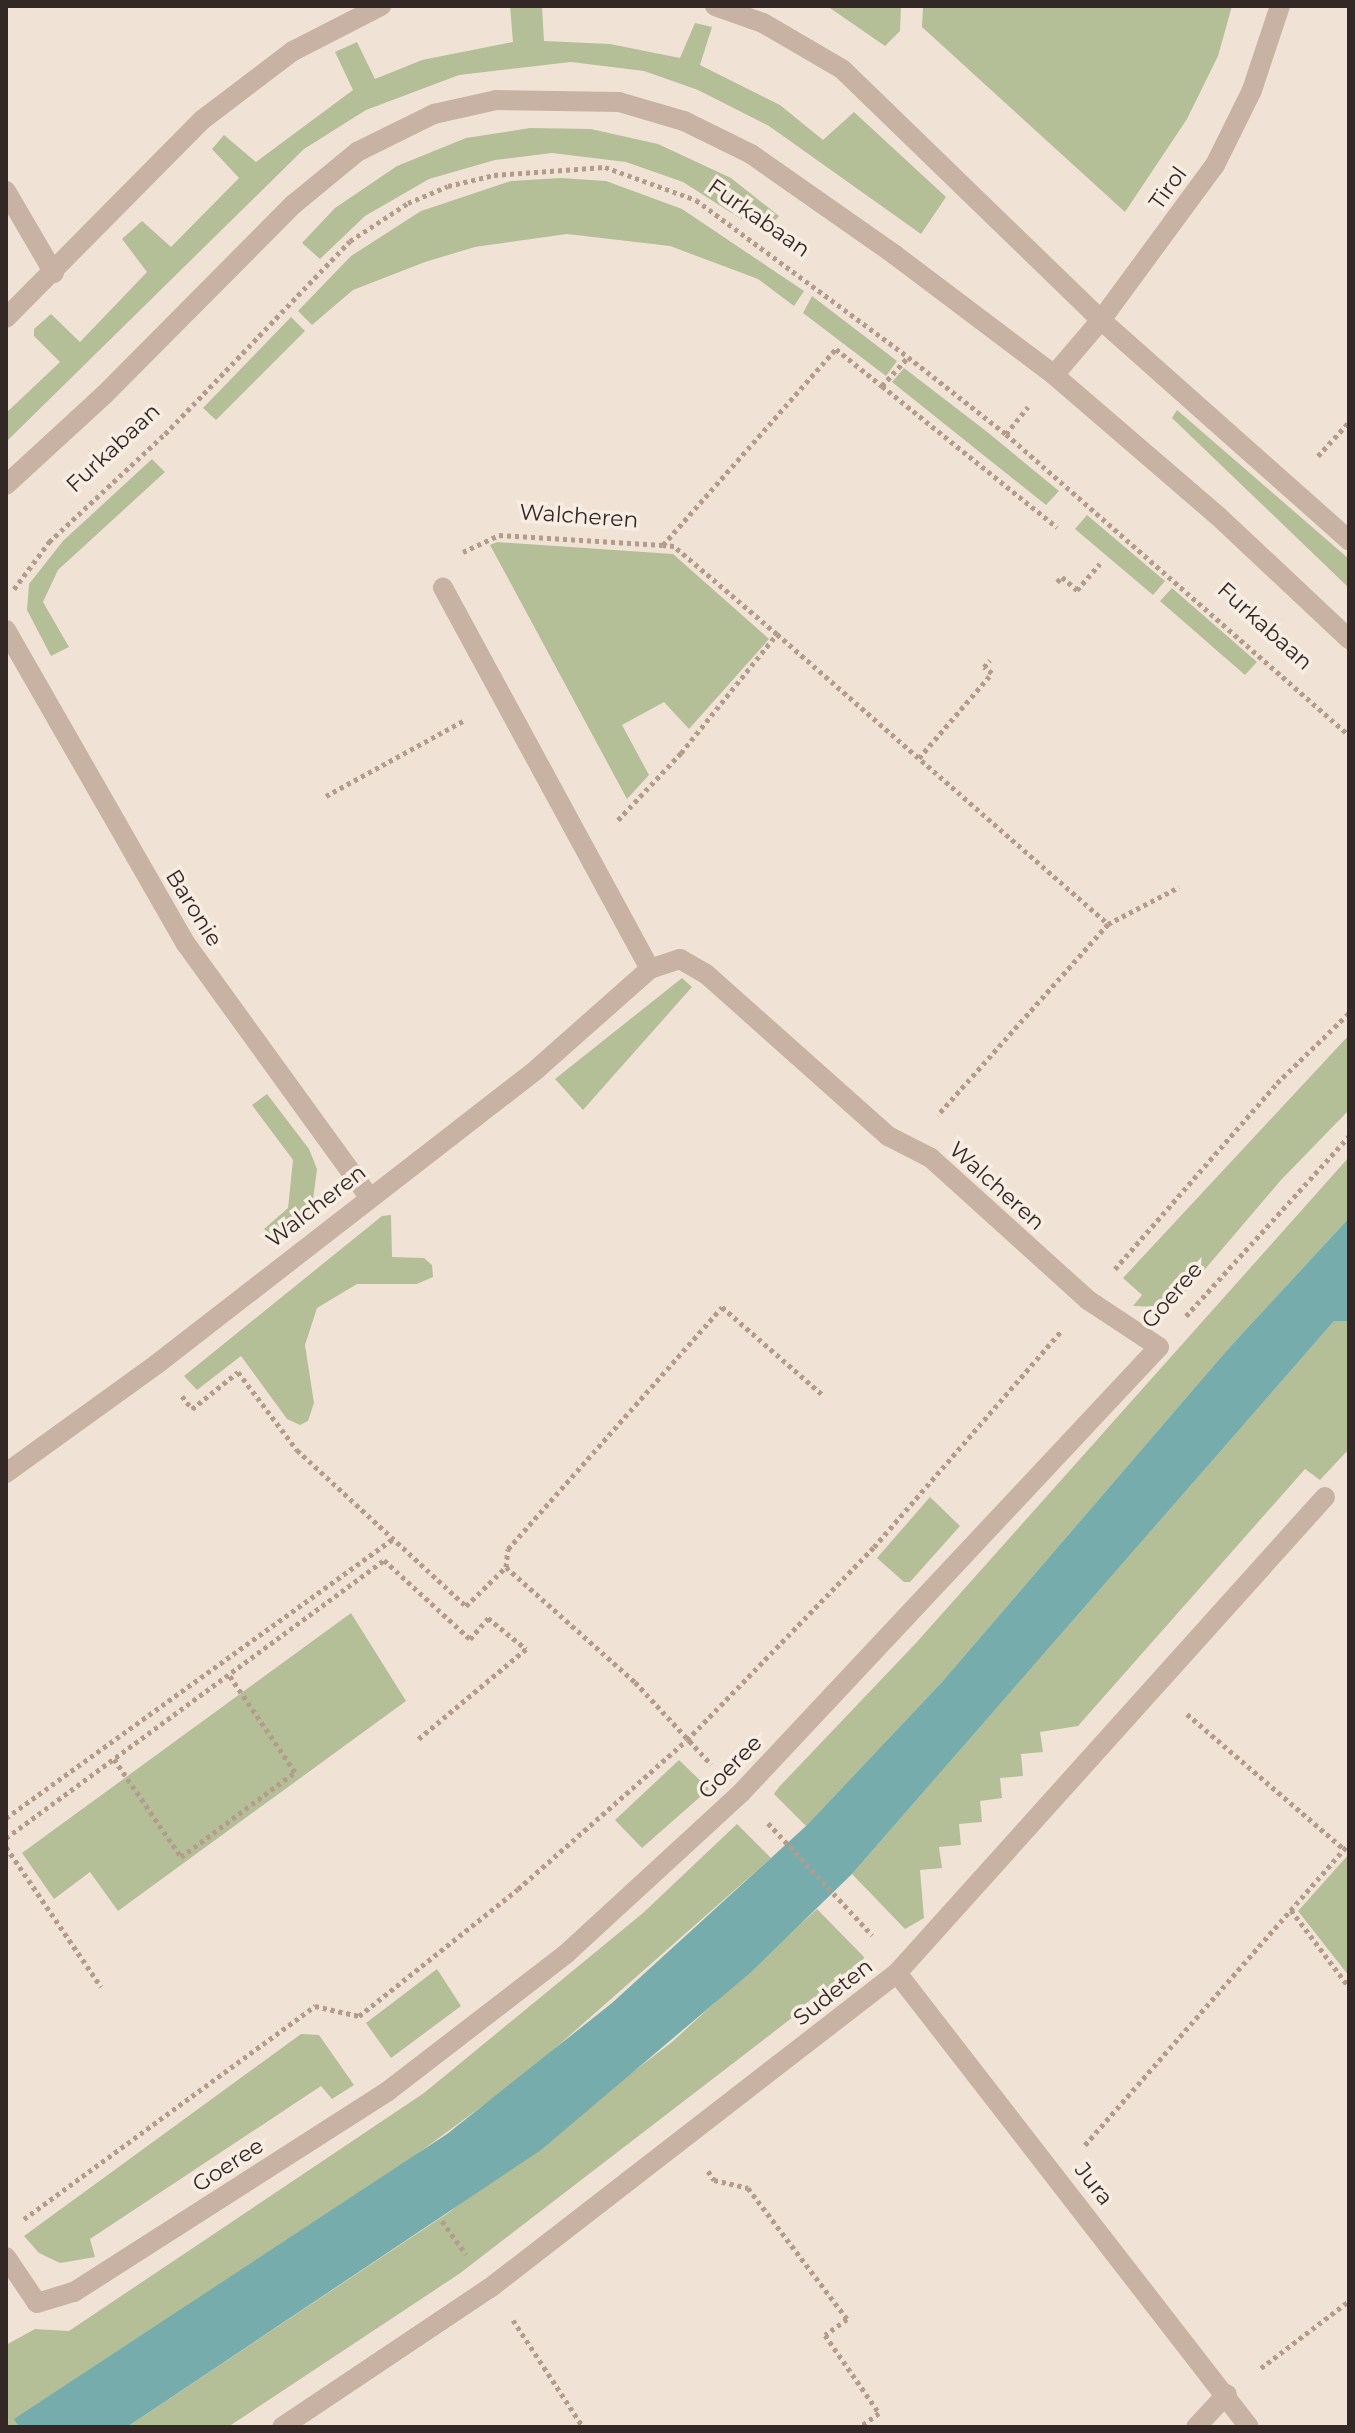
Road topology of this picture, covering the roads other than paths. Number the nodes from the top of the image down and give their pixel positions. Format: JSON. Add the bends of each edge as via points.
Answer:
{"nodes":[{"id":1,"x":381,"y":6,"type":"edge"},
{"id":2,"x":715,"y":6,"type":"edge"},
{"id":3,"x":1280,"y":6,"type":"edge"},
{"id":4,"x":6,"y":191,"type":"edge"},
{"id":5,"x":54,"y":273,"type":"junction"},
{"id":6,"x":6,"y":318,"type":"edge"},
{"id":7,"x":1101,"y":320,"type":"junction"},
{"id":8,"x":1054,"y":375,"type":"junction"},
{"id":9,"x":6,"y":485,"type":"edge"},
{"id":10,"x":1349,"y":540,"type":"edge"},
{"id":11,"x":443,"y":588,"type":"road end"},
{"id":12,"x":6,"y":630,"type":"edge"},
{"id":13,"x":1349,"y":639,"type":"edge"},
{"id":14,"x":650,"y":969,"type":"junction"},
{"id":15,"x":368,"y":1195,"type":"junction"},
{"id":16,"x":1159,"y":1347,"type":"joint"},
{"id":17,"x":6,"y":1473,"type":"edge"},
{"id":18,"x":1325,"y":1497,"type":"dead end"},
{"id":19,"x":897,"y":1973,"type":"junction"},
{"id":20,"x":6,"y":2257,"type":"edge"},
{"id":21,"x":1227,"y":2394,"type":"junction"},
{"id":22,"x":282,"y":2427,"type":"edge"},
{"id":23,"x":1196,"y":2427,"type":"edge"},
{"id":24,"x":1249,"y":2427,"type":"edge"}],
"edges":[{"from":1,"to":5,"type":"street","via":[[293,51],[202,120]]},
{"from":2,"to":7,"type":"street","via":[[763,23],[842,69]]},
{"from":3,"to":7,"type":"street","name":"Tirol","via":[[1252,90],[1215,165]]},
{"from":4,"to":5,"type":"street"},
{"from":5,"to":6,"type":"street"},
{"from":7,"to":8,"type":"street","name":"Tirol"},
{"from":7,"to":10,"type":"street"},
{"from":8,"to":9,"type":"street","name":"Furkabaan","via":[[751,154],[684,121],[619,102],[496,100],[434,114],[357,152],[294,204],[105,394]]},
{"from":8,"to":13,"type":"street","name":"Furkabaan","via":[[1218,516]]},
{"from":11,"to":14,"type":"street"},
{"from":12,"to":15,"type":"street","name":"Baronie","via":[[186,944]]},
{"from":14,"to":15,"type":"street","name":"Walcheren","via":[[538,1068]]},
{"from":14,"to":16,"type":"street","name":"Walcheren","via":[[680,959],[706,974],[888,1136],[931,1158],[1088,1300]]},
{"from":15,"to":17,"type":"street","name":"Walcheren","via":[[157,1364]]},
{"from":16,"to":20,"type":"street","name":"Goeree","via":[[741,1793],[567,1953],[388,2091],[74,2292],[37,2303]]},
{"from":18,"to":19,"type":"street","name":"Sudeten"},
{"from":19,"to":21,"type":"street","name":"Jura"},
{"from":19,"to":22,"type":"street","name":"Sudeten","via":[[490,2288]]},
{"from":21,"to":23,"type":"street"},
{"from":21,"to":24,"type":"street","name":"Jura"}]}
